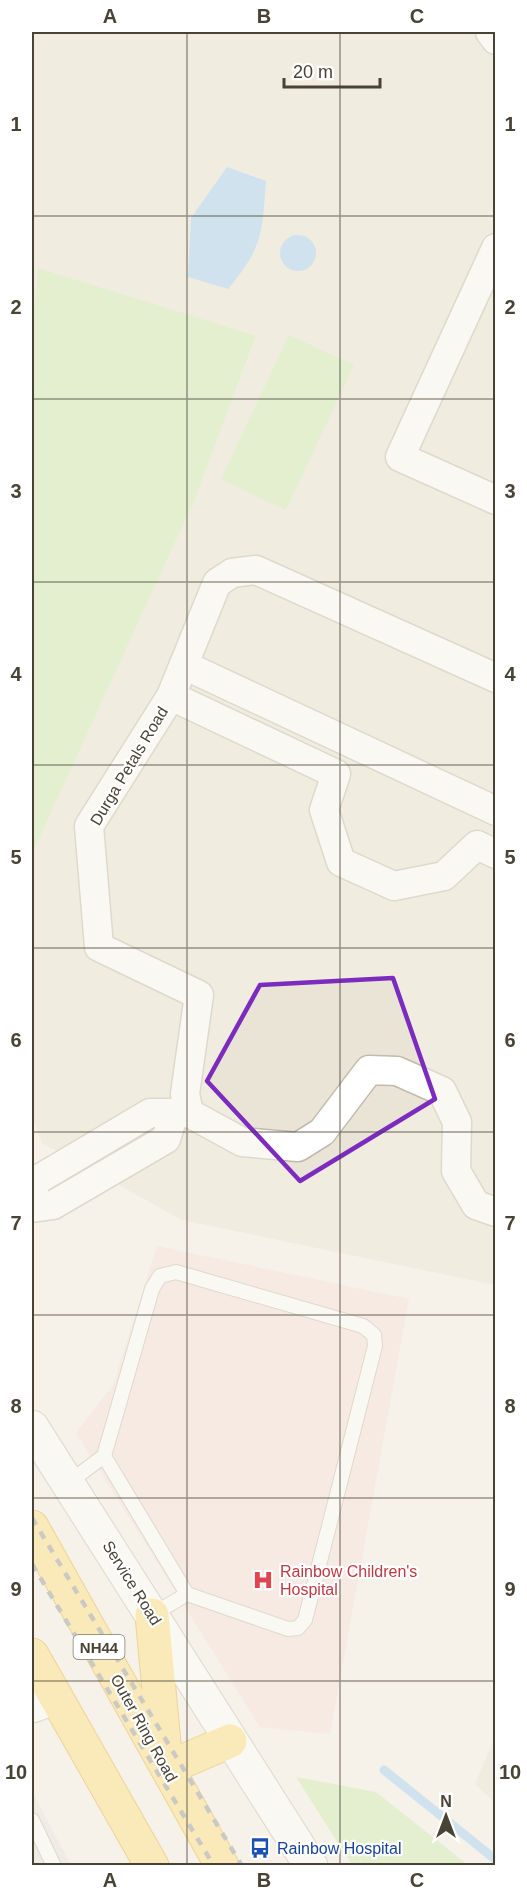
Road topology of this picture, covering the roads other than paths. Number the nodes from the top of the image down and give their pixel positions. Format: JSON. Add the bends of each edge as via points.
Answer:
{"nodes":[{"id":1,"x":490,"y":32,"type":"edge"},
{"id":2,"x":495,"y":40,"type":"edge"},
{"id":3,"x":495,"y":248,"type":"edge"},
{"id":4,"x":495,"y":500,"type":"edge"},
{"id":5,"x":184,"y":665,"type":"junction"},
{"id":6,"x":495,"y":678,"type":"edge"},
{"id":7,"x":171,"y":696,"type":"junction"},
{"id":8,"x":495,"y":811,"type":"edge"},
{"id":9,"x":495,"y":854,"type":"edge"},
{"id":10,"x":182,"y":1114,"type":"junction"},
{"id":11,"x":32,"y":1194,"type":"edge"},
{"id":12,"x":32,"y":1208,"type":"edge"},
{"id":13,"x":495,"y":1212,"type":"edge"},
{"id":14,"x":32,"y":1427,"type":"edge"},
{"id":15,"x":104,"y":1456,"type":"junction"},
{"id":16,"x":68,"y":1483,"type":"junction"},
{"id":17,"x":32,"y":1527,"type":"edge"},
{"id":18,"x":187,"y":1594,"type":"junction"},
{"id":19,"x":152,"y":1614,"type":"junction"},
{"id":20,"x":32,"y":1655,"type":"edge"},
{"id":21,"x":43,"y":1702,"type":"edge"},
{"id":22,"x":230,"y":1741,"type":"junction"},
{"id":23,"x":167,"y":1768,"type":"junction"},
{"id":24,"x":32,"y":1820,"type":"edge"},
{"id":25,"x":54,"y":1866,"type":"edge"},
{"id":26,"x":152,"y":1866,"type":"edge"},
{"id":27,"x":222,"y":1866,"type":"edge"},
{"id":28,"x":311,"y":1866,"type":"edge"}],
"edges":[{"from":1,"to":2,"type":"street"},
{"from":3,"to":4,"type":"street","via":[[400,457]]},
{"from":5,"to":6,"type":"street","via":[[217,584],[232,573],[256,570]]},
{"from":5,"to":7,"type":"street"},
{"from":5,"to":8,"type":"street"},
{"from":7,"to":9,"type":"street","name":"Durga Petals Road","via":[[336,774],[324,810],[341,862],[394,886],[444,876],[477,845]]},
{"from":7,"to":10,"type":"street","name":"Durga Petals Road","via":[[89,826],[99,947],[199,995]]},
{"from":10,"to":11,"type":"street","via":[[150,1113],[37,1180]]},
{"from":10,"to":12,"type":"street","via":[[166,1139],[52,1206]]},
{"from":10,"to":13,"type":"street","via":[[242,1142],[297,1147],[322,1132],[369,1070],[397,1071],[442,1091],[457,1122],[456,1171],[476,1205]]},
{"from":14,"to":16,"type":"street","name":"Service Road"},
{"from":15,"to":16,"type":"lane"},
{"from":15,"to":18,"type":"lane"},
{"from":15,"to":18,"type":"lane","via":[[152,1289],[160,1276],[176,1272],[363,1326],[374,1335],[375,1346],[305,1620],[297,1628],[288,1629]]},
{"from":16,"to":19,"type":"street","name":"Service Road"},
{"from":17,"to":23,"type":"highway","name":"Outer Ring Road","number":"NH44"},
{"from":18,"to":19,"type":"lane"},
{"from":19,"to":22,"type":"street","name":"Service Road"},
{"from":19,"to":23,"type":"highway"},
{"from":20,"to":21,"type":"highway"},
{"from":21,"to":26,"type":"highway"},
{"from":22,"to":23,"type":"highway"},
{"from":22,"to":28,"type":"street","name":"Service Road"},
{"from":23,"to":27,"type":"highway","name":"Outer Ring Road","number":"NH44"},
{"from":24,"to":25,"type":"lane"}]}
